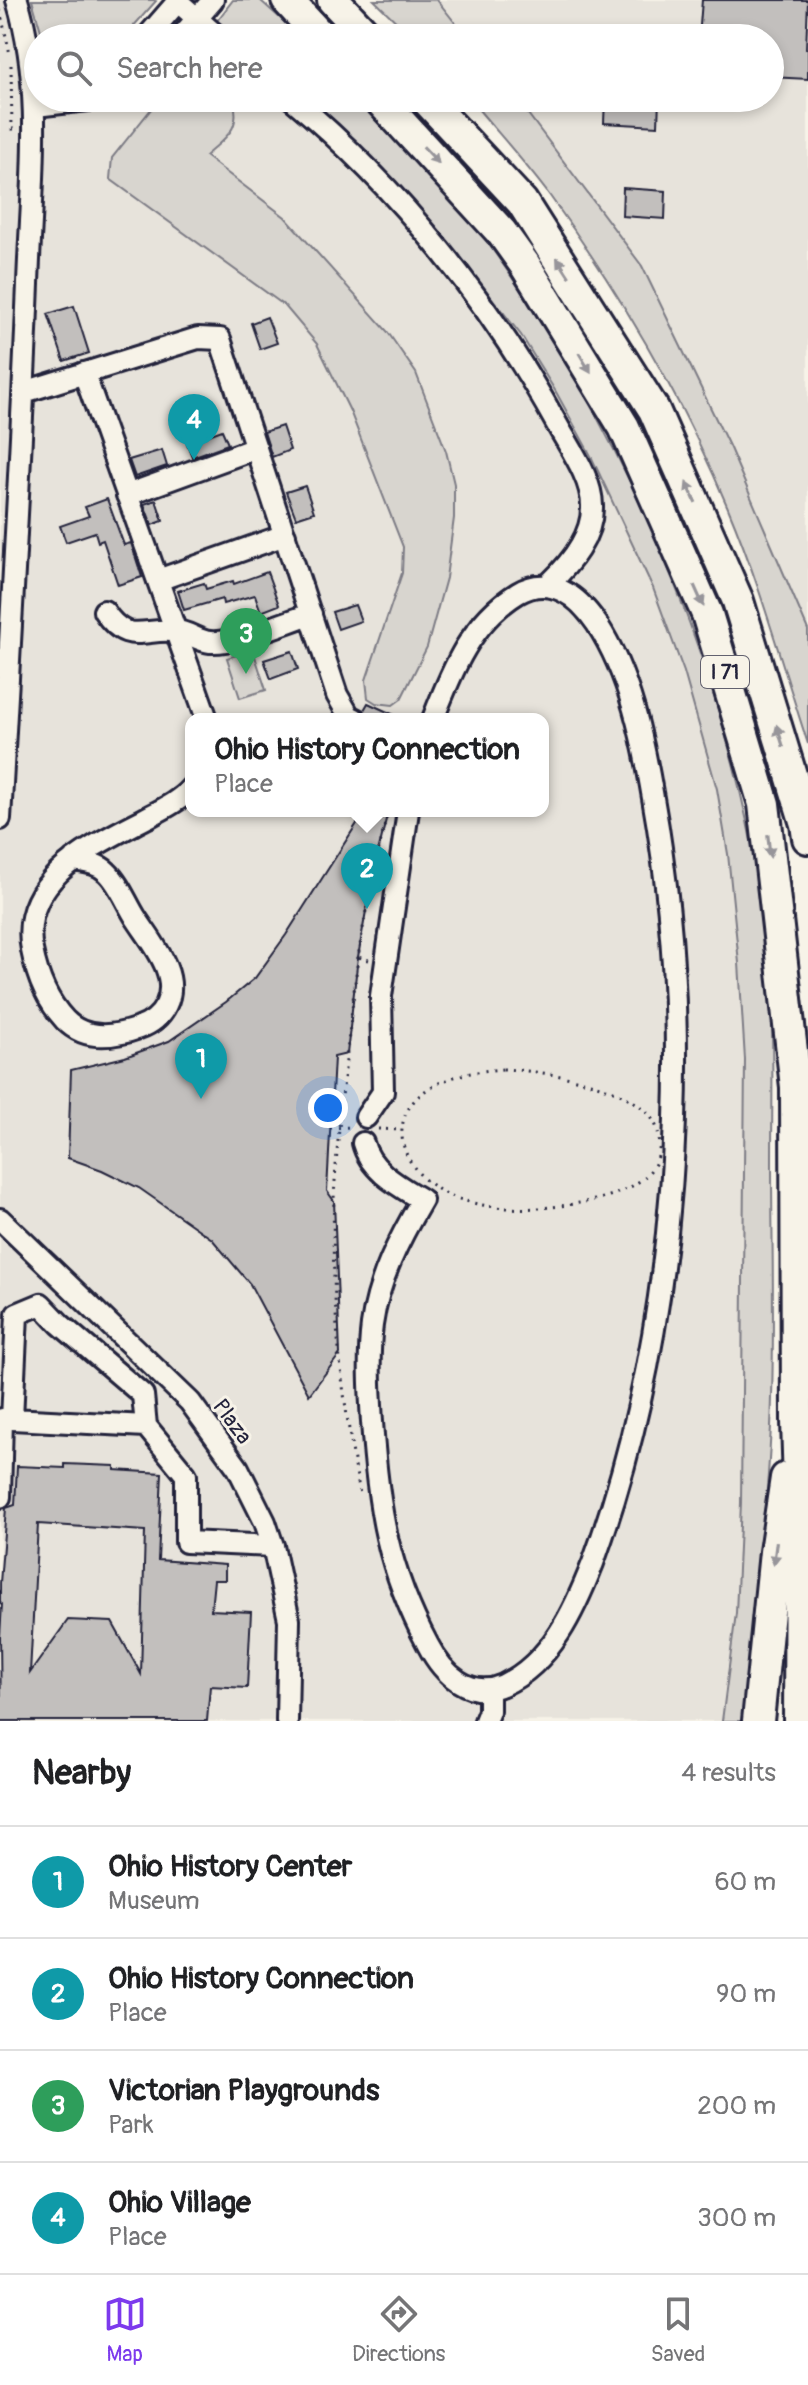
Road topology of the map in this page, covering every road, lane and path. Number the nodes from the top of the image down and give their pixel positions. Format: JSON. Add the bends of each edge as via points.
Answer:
{"nodes":[{"id":1,"x":17,"y":0,"type":"edge"},
{"id":2,"x":213,"y":0,"type":"edge"},
{"id":3,"x":287,"y":0,"type":"edge"},
{"id":4,"x":333,"y":0,"type":"edge"},
{"id":5,"x":178,"y":1,"type":"edge"},
{"id":6,"x":0,"y":10,"type":"edge"},
{"id":7,"x":197,"y":19,"type":"junction"},
{"id":8,"x":158,"y":24,"type":"edge"},
{"id":9,"x":193,"y":24,"type":"edge"},
{"id":10,"x":203,"y":24,"type":"edge"},
{"id":11,"x":309,"y":24,"type":"edge"},
{"id":12,"x":356,"y":24,"type":"edge"},
{"id":13,"x":24,"y":28,"type":"edge"},
{"id":14,"x":50,"y":112,"type":"edge"},
{"id":15,"x":307,"y":112,"type":"edge"},
{"id":16,"x":391,"y":112,"type":"edge"},
{"id":17,"x":438,"y":112,"type":"edge"},
{"id":18,"x":19,"y":130,"type":"dead end"},
{"id":19,"x":84,"y":373,"type":"junction"},
{"id":20,"x":24,"y":392,"type":"junction"},
{"id":21,"x":256,"y":448,"type":"junction"},
{"id":22,"x":127,"y":495,"type":"junction"},
{"id":23,"x":8,"y":510,"type":"edge"},
{"id":24,"x":285,"y":535,"type":"junction"},
{"id":25,"x":158,"y":580,"type":"junction"},
{"id":26,"x":549,"y":584,"type":"junction"},
{"id":27,"x":104,"y":611,"type":"dead end"},
{"id":28,"x":311,"y":614,"type":"junction"},
{"id":29,"x":176,"y":630,"type":"junction"},
{"id":30,"x":205,"y":713,"type":"edge"},
{"id":31,"x":347,"y":713,"type":"edge"},
{"id":32,"x":436,"y":713,"type":"edge"},
{"id":33,"x":185,"y":792,"type":"edge"},
{"id":34,"x":387,"y":817,"type":"edge"},
{"id":35,"x":407,"y":817,"type":"edge"},
{"id":36,"x":0,"y":819,"type":"edge"},
{"id":37,"x":113,"y":836,"type":"junction"},
{"id":38,"x":808,"y":838,"type":"edge"},
{"id":39,"x":73,"y":860,"type":"junction"},
{"id":40,"x":108,"y":873,"type":"junction"},
{"id":41,"x":358,"y":957,"type":"junction"},
{"id":42,"x":384,"y":963,"type":"junction"},
{"id":43,"x":366,"y":1117,"type":"dead end"},
{"id":44,"x":402,"y":1130,"type":"joint"},
{"id":45,"x":363,"y":1143,"type":"dead end"},
{"id":46,"x":0,"y":1219,"type":"edge"},
{"id":47,"x":5,"y":1419,"type":"edge"},
{"id":48,"x":797,"y":1421,"type":"junction"},
{"id":49,"x":146,"y":1426,"type":"junction"},
{"id":50,"x":360,"y":1495,"type":"dead end"},
{"id":51,"x":0,"y":1497,"type":"edge"},
{"id":52,"x":273,"y":1546,"type":"junction"},
{"id":53,"x":489,"y":1691,"type":"junction"},
{"id":54,"x":287,"y":1721,"type":"edge"},
{"id":55,"x":485,"y":1721,"type":"edge"},
{"id":56,"x":758,"y":1721,"type":"edge"},
{"id":57,"x":799,"y":1721,"type":"edge"}],
"edges":[{"from":1,"to":13,"type":"street"},
{"from":2,"to":7,"type":"street"},
{"from":3,"to":11,"type":"highway"},
{"from":4,"to":12,"type":"highway"},
{"from":5,"to":7,"type":"street"},
{"from":5,"to":8,"type":"street"},
{"from":6,"to":18,"type":"path","via":[[11,62],[12,129]]},
{"from":7,"to":9,"type":"street"},
{"from":7,"to":10,"type":"street"},
{"from":14,"to":20,"type":"street"},
{"from":15,"to":26,"type":"street","via":[[409,212],[452,265],[530,375],[570,448],[591,492],[593,509],[580,548]]},
{"from":16,"to":48,"type":"highway","number":"I 71","one_way":true,"via":[[525,265],[624,427],[707,614],[764,804],[791,1040],[796,1087]]},
{"from":38,"to":17,"type":"highway","number":"I 71","one_way":true,"via":[[738,601],[654,410],[522,202]]},
{"from":19,"to":20,"type":"street"},
{"from":19,"to":21,"type":"street","via":[[198,338],[220,339]]},
{"from":19,"to":22,"type":"street"},
{"from":20,"to":23,"type":"street"},
{"from":21,"to":22,"type":"street"},
{"from":21,"to":24,"type":"street"},
{"from":22,"to":25,"type":"street"},
{"from":23,"to":36,"type":"street"},
{"from":24,"to":25,"type":"street"},
{"from":24,"to":28,"type":"street"},
{"from":25,"to":29,"type":"street"},
{"from":26,"to":32,"type":"street","via":[[528,588],[485,618],[458,659]]},
{"from":26,"to":53,"type":"street","via":[[573,596],[610,644],[646,759],[664,858],[672,976],[676,1060],[671,1190],[642,1397],[611,1513],[582,1591],[553,1643],[516,1679]]},
{"from":27,"to":29,"type":"street","via":[[114,626],[138,634]]},
{"from":28,"to":29,"type":"street","via":[[223,642]]},
{"from":28,"to":31,"type":"street"},
{"from":29,"to":30,"type":"street"},
{"from":33,"to":37,"type":"street"},
{"from":34,"to":41,"type":"path"},
{"from":35,"to":42,"type":"street"},
{"from":37,"to":39,"type":"street"},
{"from":37,"to":40,"type":"street"},
{"from":39,"to":40,"type":"street"},
{"from":39,"to":40,"type":"street","via":[[43,890],[31,924],[31,944],[45,992],[58,1012],[72,1027],[99,1036],[149,1025],[171,995],[162,959]]},
{"from":41,"to":42,"type":"path"},
{"from":41,"to":50,"type":"path","via":[[334,1201],[342,1385]]},
{"from":42,"to":43,"type":"street","via":[[383,1092]]},
{"from":44,"to":44,"type":"path","via":[[412,1103],[449,1079],[473,1072],[533,1070],[623,1096],[654,1121],[660,1150],[644,1178],[609,1196],[564,1206],[509,1208],[446,1194],[424,1179],[407,1159]]},
{"from":45,"to":53,"type":"street","via":[[387,1178],[422,1200],[388,1267],[372,1327],[376,1474],[390,1556],[440,1667],[462,1685]]},
{"from":46,"to":52,"type":"street","name":"Plaza","via":[[190,1402],[238,1468]]},
{"from":47,"to":49,"type":"street"},
{"from":47,"to":49,"type":"street","via":[[17,1314],[41,1304],[143,1395]]},
{"from":47,"to":51,"type":"street"},
{"from":48,"to":56,"type":"highway","one_way":true,"via":[[775,1552]]},
{"from":48,"to":57,"type":"highway","number":"I 71"},
{"from":49,"to":52,"type":"street","via":[[186,1475],[186,1542]]},
{"from":52,"to":54,"type":"street","name":"Plaza","via":[[289,1620]]},
{"from":53,"to":55,"type":"street"}]}
